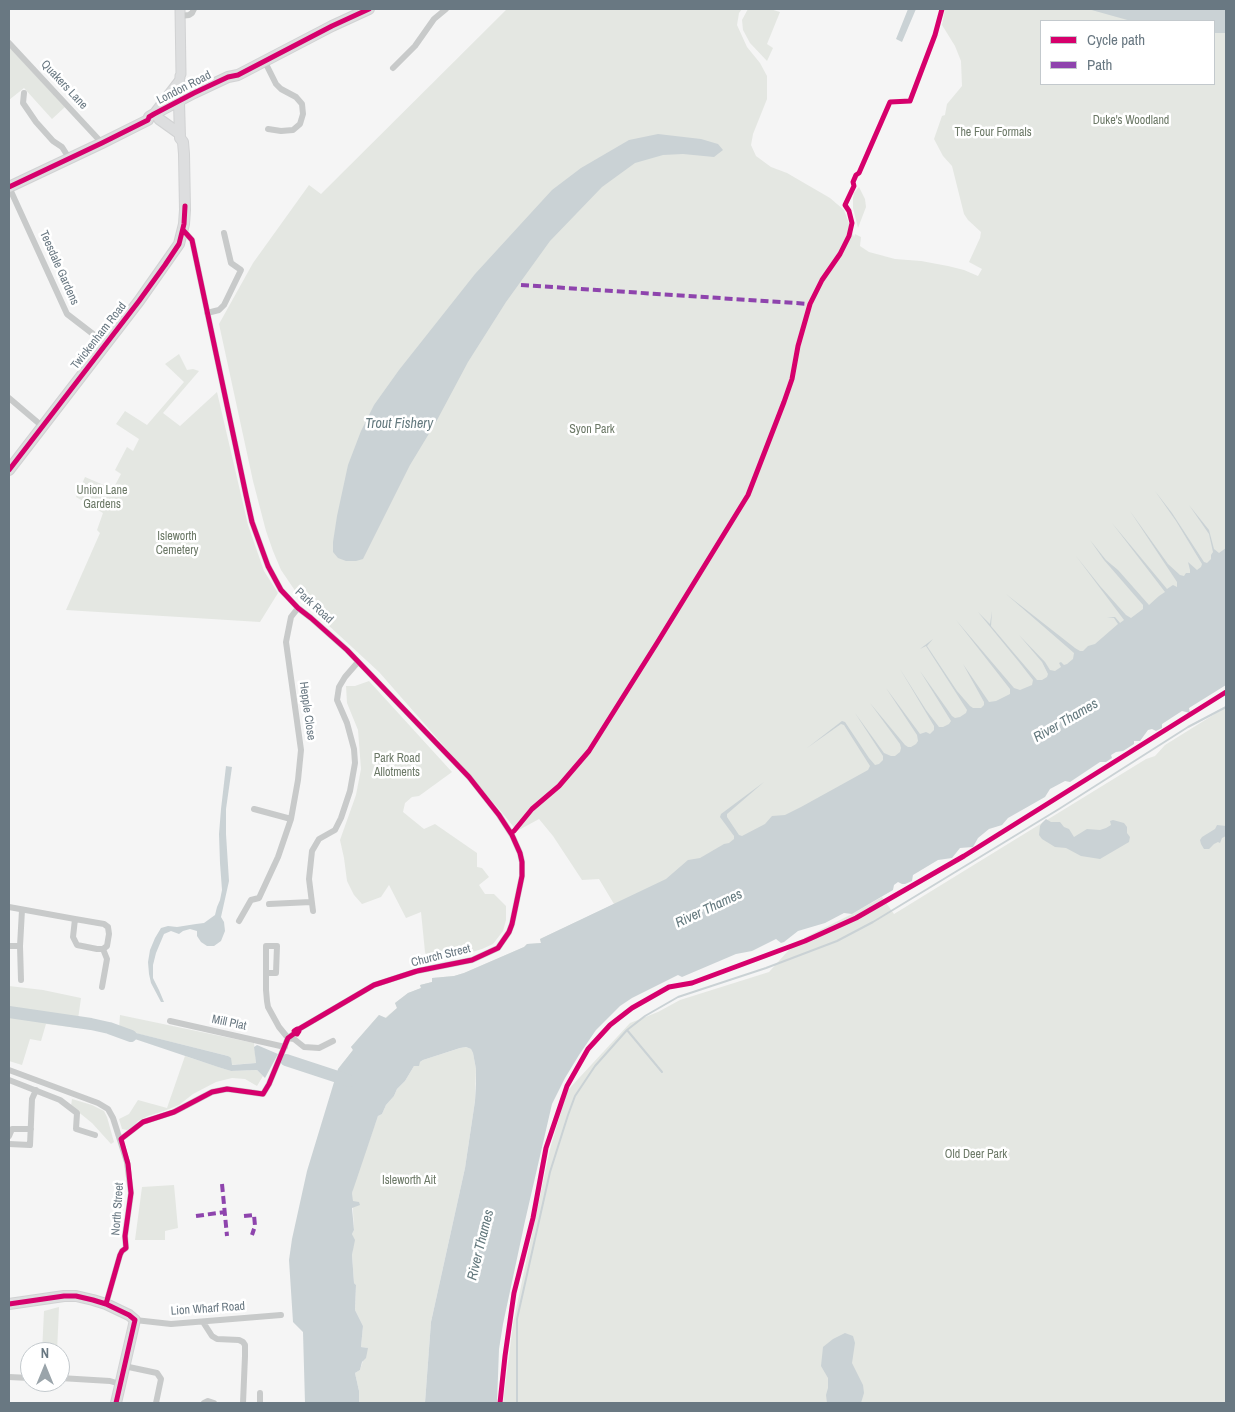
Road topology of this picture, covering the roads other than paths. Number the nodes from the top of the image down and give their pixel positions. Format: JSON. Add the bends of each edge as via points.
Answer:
{"nodes":[{"id":1,"x":194,"y":9,"type":"edge"},
{"id":2,"x":369,"y":9,"type":"edge"},
{"id":3,"x":446,"y":9,"type":"edge"},
{"id":4,"x":180,"y":12,"type":"edge"},
{"id":5,"x":9,"y":43,"type":"edge"},
{"id":6,"x":404,"y":45,"type":"dead end"},
{"id":7,"x":411,"y":51,"type":"junction"},
{"id":8,"x":264,"y":62,"type":"junction"},
{"id":9,"x":393,"y":68,"type":"dead end"},
{"id":10,"x":180,"y":78,"type":"junction"},
{"id":11,"x":24,"y":93,"type":"dead end"},
{"id":12,"x":182,"y":104,"type":"junction"},
{"id":13,"x":154,"y":118,"type":"junction"},
{"id":14,"x":268,"y":129,"type":"dead end"},
{"id":15,"x":182,"y":138,"type":"junction"},
{"id":16,"x":102,"y":143,"type":"junction"},
{"id":17,"x":69,"y":158,"type":"junction"},
{"id":18,"x":9,"y":187,"type":"edge"},
{"id":19,"x":183,"y":230,"type":"junction"},
{"id":20,"x":224,"y":232,"type":"dead end"},
{"id":21,"x":207,"y":312,"type":"junction"},
{"id":22,"x":106,"y":344,"type":"junction"},
{"id":23,"x":9,"y":398,"type":"edge"},
{"id":24,"x":42,"y":426,"type":"junction"},
{"id":25,"x":9,"y":470,"type":"edge"},
{"id":26,"x":298,"y":608,"type":"junction"},
{"id":27,"x":358,"y":662,"type":"junction"},
{"id":28,"x":254,"y":809,"type":"dead end"},
{"id":29,"x":291,"y":819,"type":"junction"},
{"id":30,"x":311,"y":902,"type":"junction"},
{"id":31,"x":269,"y":904,"type":"dead end"},
{"id":32,"x":9,"y":907,"type":"edge"},
{"id":33,"x":22,"y":910,"type":"junction"},
{"id":34,"x":313,"y":911,"type":"dead end"},
{"id":35,"x":515,"y":911,"type":"joint"},
{"id":36,"x":75,"y":918,"type":"junction"},
{"id":37,"x":239,"y":921,"type":"dead end"},
{"id":38,"x":9,"y":946,"type":"edge"},
{"id":39,"x":20,"y":946,"type":"junction"},
{"id":40,"x":104,"y":949,"type":"junction"},
{"id":41,"x":266,"y":973,"type":"dead end"},
{"id":42,"x":21,"y":980,"type":"dead end"},
{"id":43,"x":102,"y":986,"type":"dead end"},
{"id":44,"x":170,"y":1022,"type":"dead end"},
{"id":45,"x":288,"y":1038,"type":"junction"},
{"id":46,"x":333,"y":1041,"type":"dead end"},
{"id":47,"x":284,"y":1050,"type":"junction"},
{"id":48,"x":9,"y":1070,"type":"edge"},
{"id":49,"x":9,"y":1080,"type":"edge"},
{"id":50,"x":36,"y":1090,"type":"junction"},
{"id":51,"x":31,"y":1129,"type":"junction"},
{"id":52,"x":95,"y":1135,"type":"dead end"},
{"id":53,"x":9,"y":1136,"type":"edge"},
{"id":54,"x":121,"y":1140,"type":"junction"},
{"id":55,"x":9,"y":1144,"type":"edge"},
{"id":56,"x":9,"y":1304,"type":"edge"},
{"id":57,"x":106,"y":1304,"type":"junction"},
{"id":58,"x":281,"y":1316,"type":"dead end"},
{"id":59,"x":135,"y":1320,"type":"junction"},
{"id":60,"x":203,"y":1322,"type":"junction"},
{"id":61,"x":124,"y":1366,"type":"junction"},
{"id":62,"x":70,"y":1379,"type":"edge"},
{"id":63,"x":120,"y":1384,"type":"junction"},
{"id":64,"x":260,"y":1394,"type":"dead end"},
{"id":65,"x":116,"y":1403,"type":"edge"},
{"id":66,"x":156,"y":1403,"type":"edge"},
{"id":67,"x":204,"y":1403,"type":"edge"},
{"id":68,"x":214,"y":1403,"type":"edge"},
{"id":69,"x":243,"y":1403,"type":"edge"},
{"id":70,"x":260,"y":1403,"type":"edge"}],
"edges":[{"from":1,"to":4,"type":"street","via":[[189,15]]},
{"from":2,"to":8,"type":"main road","name":"London Road"},
{"from":3,"to":7,"type":"street","via":[[434,19]]},
{"from":4,"to":10,"type":"main road"},
{"from":5,"to":16,"type":"street","name":"Quakers Lane"},
{"from":6,"to":7,"type":"street"},
{"from":7,"to":9,"type":"street"},
{"from":8,"to":12,"type":"main road","name":"London Road","via":[[228,77]]},
{"from":8,"to":14,"type":"street","via":[[276,84],[302,104],[303,114],[300,124],[292,130]]},
{"from":10,"to":12,"type":"main road"},
{"from":10,"to":13,"type":"main road"},
{"from":11,"to":17,"type":"street","via":[[23,103],[36,122]]},
{"from":12,"to":13,"type":"main road","name":"London Road"},
{"from":12,"to":15,"type":"main road","name":"Twickenham Road"},
{"from":13,"to":15,"type":"main road"},
{"from":13,"to":16,"type":"main road","name":"London Road"},
{"from":15,"to":19,"type":"main road","name":"Twickenham Road"},
{"from":16,"to":17,"type":"main road","name":"London Road"},
{"from":17,"to":18,"type":"main road","name":"London Road"},
{"from":18,"to":22,"type":"street","name":"Teesdale Gardens","via":[[67,314]]},
{"from":19,"to":21,"type":"street","name":"Park Road","via":[[192,240]]},
{"from":19,"to":22,"type":"main road","name":"Twickenham Road","via":[[179,244],[165,265]]},
{"from":20,"to":21,"type":"street","via":[[232,263],[241,270],[224,305],[219,310]]},
{"from":21,"to":26,"type":"street","name":"Park Road","via":[[252,522],[268,566],[281,590]]},
{"from":22,"to":24,"type":"main road","name":"Twickenham Road"},
{"from":23,"to":24,"type":"street"},
{"from":24,"to":25,"type":"main road","name":"Twickenham Road"},
{"from":26,"to":27,"type":"street","name":"Park Road"},
{"from":26,"to":29,"type":"street","name":"Hepple Close","via":[[291,618],[286,642],[301,750]]},
{"from":27,"to":30,"type":"street","via":[[338,687],[337,700],[348,723],[354,749],[350,791],[335,830],[319,840],[312,851]]},
{"from":27,"to":35,"type":"street","name":"Park Road","via":[[466,774],[512,835],[520,853],[522,872]]},
{"from":28,"to":29,"type":"street"},
{"from":29,"to":37,"type":"street","name":"Hepple Close","via":[[259,898],[251,900]]},
{"from":30,"to":31,"type":"street"},
{"from":30,"to":34,"type":"street"},
{"from":32,"to":33,"type":"street"},
{"from":33,"to":36,"type":"street"},
{"from":33,"to":39,"type":"street"},
{"from":35,"to":45,"type":"street","name":"Church Street","via":[[509,932],[494,951],[472,960],[418,971],[374,985]]},
{"from":36,"to":40,"type":"street","via":[[73,937],[77,945]]},
{"from":36,"to":40,"type":"street","via":[[108,927]]},
{"from":38,"to":39,"type":"street"},
{"from":39,"to":42,"type":"street"},
{"from":40,"to":43,"type":"street","via":[[107,959]]},
{"from":41,"to":45,"type":"street","via":[[268,1007]]},
{"from":44,"to":47,"type":"street","name":"Mill Plat"},
{"from":45,"to":46,"type":"street","via":[[304,1048],[319,1048]]},
{"from":45,"to":47,"type":"street"},
{"from":47,"to":54,"type":"street","via":[[262,1094],[227,1089],[212,1092],[174,1112],[143,1122]]},
{"from":48,"to":54,"type":"street","name":"North Street","via":[[103,1105],[110,1113]]},
{"from":49,"to":50,"type":"street"},
{"from":50,"to":51,"type":"street","via":[[32,1099]]},
{"from":50,"to":52,"type":"street","via":[[60,1100],[77,1112],[76,1129]]},
{"from":51,"to":53,"type":"street","via":[[12,1129]]},
{"from":51,"to":55,"type":"street","via":[[30,1145]]},
{"from":54,"to":57,"type":"street","name":"North Street","via":[[131,1193],[126,1248],[121,1253]]},
{"from":56,"to":57,"type":"main road","via":[[64,1296]]},
{"from":57,"to":59,"type":"main road"},
{"from":58,"to":60,"type":"street","name":"Lion Wharf Road"},
{"from":59,"to":60,"type":"street","name":"Lion Wharf Road","via":[[171,1324]]},
{"from":59,"to":61,"type":"main road"},
{"from":60,"to":69,"type":"street","via":[[217,1339],[239,1340],[245,1345]]},
{"from":61,"to":63,"type":"main road"},
{"from":61,"to":66,"type":"street","via":[[156,1373],[161,1379]]},
{"from":62,"to":63,"type":"street"},
{"from":63,"to":65,"type":"main road"},
{"from":64,"to":70,"type":"street"},
{"from":67,"to":68,"type":"street"}]}
